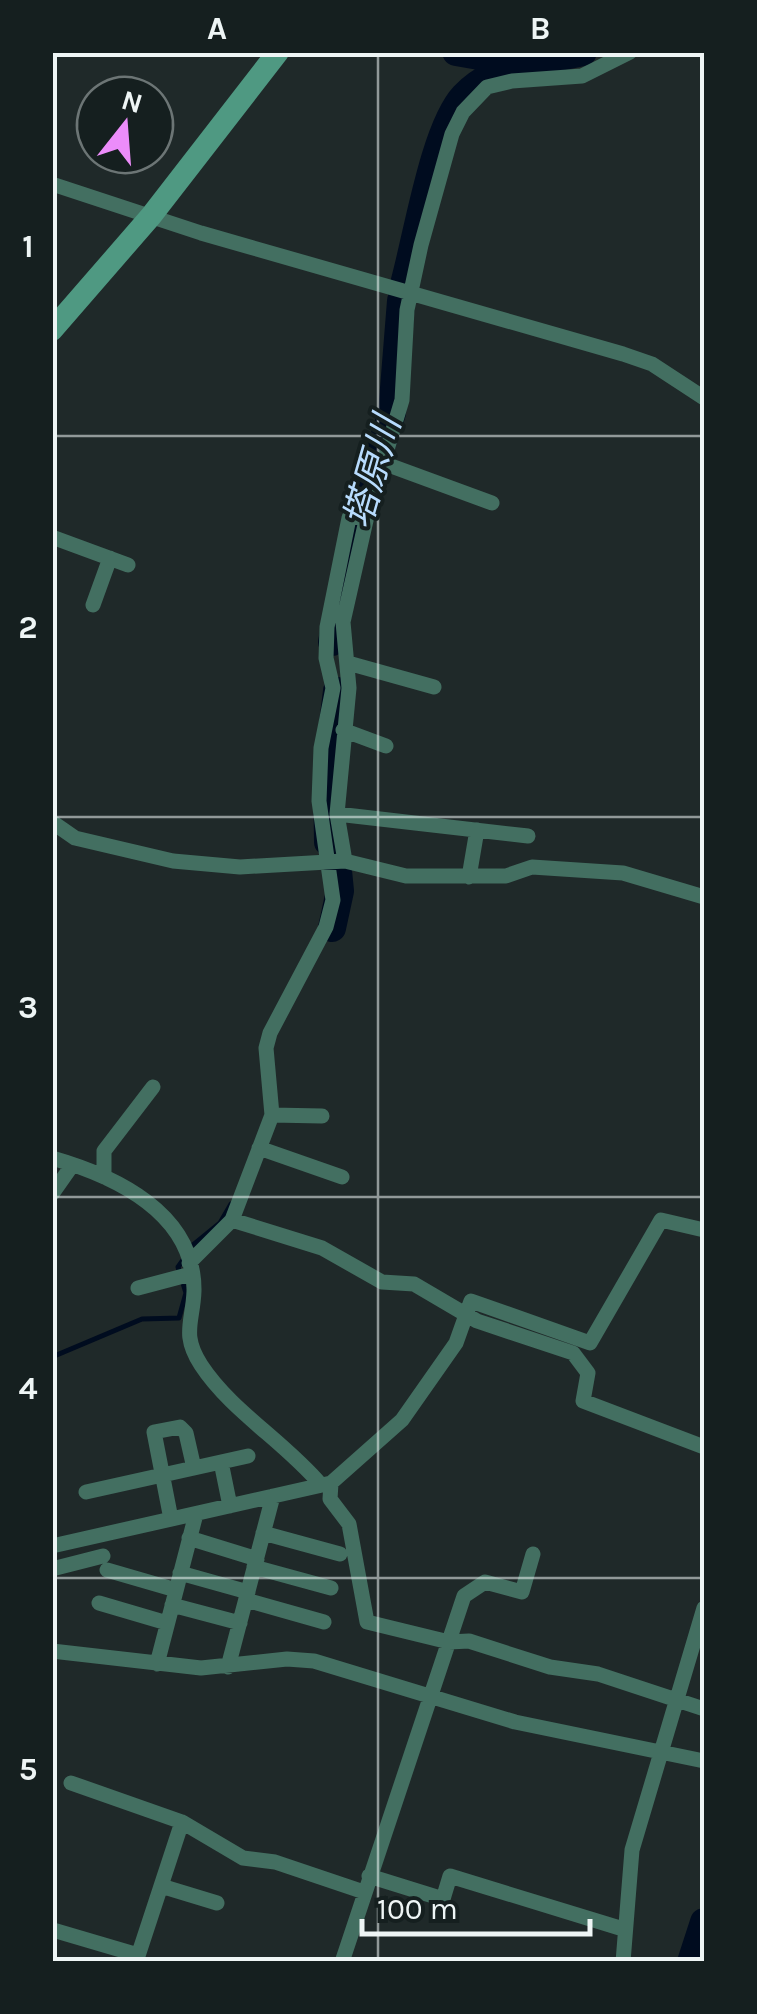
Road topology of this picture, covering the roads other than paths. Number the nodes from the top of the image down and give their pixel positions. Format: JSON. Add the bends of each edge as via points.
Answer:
{"nodes":[{"id":1,"x":278,"y":52,"type":"edge"},
{"id":2,"x":630,"y":52,"type":"edge"},
{"id":3,"x":456,"y":91,"type":"dead end"},
{"id":4,"x":471,"y":101,"type":"junction"},
{"id":5,"x":52,"y":184,"type":"edge"},
{"id":6,"x":151,"y":216,"type":"junction"},
{"id":7,"x":414,"y":292,"type":"junction"},
{"id":8,"x":52,"y":330,"type":"edge"},
{"id":9,"x":704,"y":398,"type":"edge"},
{"id":10,"x":382,"y":463,"type":"junction"},
{"id":11,"x":492,"y":503,"type":"dead end"},
{"id":12,"x":366,"y":516,"type":"junction"},
{"id":13,"x":52,"y":537,"type":"edge"},
{"id":14,"x":110,"y":558,"type":"junction"},
{"id":15,"x":128,"y":565,"type":"dead end"},
{"id":16,"x":93,"y":604,"type":"dead end"},
{"id":17,"x":346,"y":656,"type":"junction"},
{"id":18,"x":326,"y":658,"type":"junction"},
{"id":19,"x":434,"y":688,"type":"dead end"},
{"id":20,"x":343,"y":730,"type":"junction"},
{"id":21,"x":386,"y":746,"type":"dead end"},
{"id":22,"x":337,"y":814,"type":"junction"},
{"id":23,"x":52,"y":822,"type":"edge"},
{"id":24,"x":477,"y":830,"type":"junction"},
{"id":25,"x":528,"y":836,"type":"dead end"},
{"id":26,"x":326,"y":860,"type":"junction"},
{"id":27,"x":346,"y":861,"type":"junction"},
{"id":28,"x":469,"y":877,"type":"junction"},
{"id":29,"x":704,"y":897,"type":"edge"},
{"id":30,"x":153,"y":1087,"type":"dead end"},
{"id":31,"x":272,"y":1115,"type":"junction"},
{"id":32,"x":322,"y":1116,"type":"dead end"},
{"id":33,"x":259,"y":1148,"type":"junction"},
{"id":34,"x":52,"y":1158,"type":"edge"},
{"id":35,"x":71,"y":1166,"type":"junction"},
{"id":36,"x":104,"y":1177,"type":"junction"},
{"id":37,"x":342,"y":1177,"type":"dead end"},
{"id":38,"x":52,"y":1194,"type":"edge"},
{"id":39,"x":232,"y":1220,"type":"junction"},
{"id":40,"x":704,"y":1230,"type":"edge"},
{"id":41,"x":186,"y":1272,"type":"junction"},
{"id":42,"x":138,"y":1288,"type":"dead end"},
{"id":43,"x":466,"y":1314,"type":"junction"},
{"id":44,"x":704,"y":1447,"type":"edge"},
{"id":45,"x":248,"y":1456,"type":"dead end"},
{"id":46,"x":221,"y":1462,"type":"junction"},
{"id":47,"x":194,"y":1468,"type":"junction"},
{"id":48,"x":162,"y":1475,"type":"junction"},
{"id":49,"x":326,"y":1484,"type":"junction"},
{"id":50,"x":86,"y":1492,"type":"dead end"},
{"id":51,"x":273,"y":1496,"type":"junction"},
{"id":52,"x":230,"y":1506,"type":"junction"},
{"id":53,"x":196,"y":1514,"type":"junction"},
{"id":54,"x":171,"y":1519,"type":"junction"},
{"id":55,"x":263,"y":1534,"type":"junction"},
{"id":56,"x":189,"y":1538,"type":"junction"},
{"id":57,"x":52,"y":1546,"type":"edge"},
{"id":58,"x":340,"y":1554,"type":"dead end"},
{"id":59,"x":533,"y":1554,"type":"dead end"},
{"id":60,"x":256,"y":1563,"type":"junction"},
{"id":61,"x":52,"y":1569,"type":"edge"},
{"id":62,"x":332,"y":1588,"type":"dead end"},
{"id":63,"x":176,"y":1589,"type":"junction"},
{"id":64,"x":247,"y":1596,"type":"junction"},
{"id":65,"x":99,"y":1603,"type":"dead end"},
{"id":66,"x":704,"y":1608,"type":"edge"},
{"id":67,"x":324,"y":1622,"type":"dead end"},
{"id":68,"x":168,"y":1623,"type":"junction"},
{"id":69,"x":240,"y":1623,"type":"junction"},
{"id":70,"x":449,"y":1642,"type":"junction"},
{"id":71,"x":52,"y":1651,"type":"edge"},
{"id":72,"x":157,"y":1664,"type":"junction"},
{"id":73,"x":228,"y":1667,"type":"junction"},
{"id":74,"x":432,"y":1698,"type":"junction"},
{"id":75,"x":676,"y":1700,"type":"junction"},
{"id":76,"x":704,"y":1709,"type":"edge"},
{"id":77,"x":661,"y":1752,"type":"junction"},
{"id":78,"x":704,"y":1761,"type":"edge"},
{"id":79,"x":71,"y":1783,"type":"dead end"},
{"id":80,"x":182,"y":1822,"type":"junction"},
{"id":81,"x":367,"y":1884,"type":"junction"},
{"id":82,"x":161,"y":1886,"type":"junction"},
{"id":83,"x":216,"y":1903,"type":"dead end"},
{"id":84,"x":623,"y":1929,"type":"junction"},
{"id":85,"x":53,"y":1930,"type":"edge"},
{"id":86,"x":138,"y":1959,"type":"edge"},
{"id":87,"x":342,"y":1962,"type":"edge"},
{"id":88,"x":623,"y":1962,"type":"edge"}],
"edges":[{"from":1,"to":6,"type":"main road"},
{"from":2,"to":4,"type":"street","via":[[582,76],[512,80],[487,87]]},
{"from":3,"to":4,"type":"street"},
{"from":4,"to":7,"type":"street","via":[[442,165]]},
{"from":5,"to":6,"type":"street"},
{"from":6,"to":7,"type":"street"},
{"from":6,"to":8,"type":"main road"},
{"from":7,"to":9,"type":"street","via":[[652,364]]},
{"from":7,"to":10,"type":"street","via":[[402,400]]},
{"from":10,"to":11,"type":"street"},
{"from":10,"to":12,"type":"street"},
{"from":12,"to":17,"type":"street","via":[[343,622]]},
{"from":12,"to":18,"type":"street","via":[[350,518]]},
{"from":13,"to":14,"type":"street"},
{"from":14,"to":15,"type":"street"},
{"from":14,"to":16,"type":"street"},
{"from":17,"to":18,"type":"street"},
{"from":17,"to":19,"type":"street"},
{"from":17,"to":20,"type":"street"},
{"from":18,"to":26,"type":"street","via":[[333,688],[319,800]]},
{"from":20,"to":21,"type":"street"},
{"from":20,"to":22,"type":"street"},
{"from":22,"to":24,"type":"street"},
{"from":22,"to":27,"type":"street"},
{"from":23,"to":26,"type":"street","via":[[76,838],[173,861],[240,866]]},
{"from":24,"to":25,"type":"street"},
{"from":24,"to":28,"type":"street"},
{"from":26,"to":27,"type":"street"},
{"from":26,"to":31,"type":"street","via":[[333,900],[326,927],[266,1048]]},
{"from":27,"to":28,"type":"street","via":[[406,876]]},
{"from":28,"to":29,"type":"street","via":[[532,867],[623,873]]},
{"from":30,"to":36,"type":"street","via":[[104,1152]]},
{"from":31,"to":32,"type":"street"},
{"from":31,"to":33,"type":"street"},
{"from":33,"to":37,"type":"street"},
{"from":33,"to":39,"type":"street"},
{"from":34,"to":35,"type":"street"},
{"from":35,"to":36,"type":"street"},
{"from":35,"to":38,"type":"street"},
{"from":36,"to":41,"type":"street","via":[[152,1204],[178,1237]]},
{"from":39,"to":41,"type":"street"},
{"from":39,"to":43,"type":"street","via":[[322,1248],[382,1282],[414,1284]]},
{"from":40,"to":43,"type":"street","via":[[661,1220],[590,1343],[471,1301]]},
{"from":41,"to":42,"type":"street"},
{"from":41,"to":49,"type":"street","via":[[194,1288],[187,1328],[202,1368]]},
{"from":43,"to":44,"type":"street","via":[[573,1352],[588,1373],[583,1400]]},
{"from":43,"to":49,"type":"street","via":[[447,1358],[402,1420]]},
{"from":45,"to":46,"type":"street"},
{"from":46,"to":47,"type":"street"},
{"from":46,"to":52,"type":"street"},
{"from":47,"to":48,"type":"street"},
{"from":47,"to":48,"type":"street","via":[[180,1427],[154,1432]]},
{"from":48,"to":50,"type":"street"},
{"from":48,"to":54,"type":"street"},
{"from":49,"to":51,"type":"street"},
{"from":49,"to":70,"type":"street","via":[[349,1524],[367,1622]]},
{"from":51,"to":52,"type":"street"},
{"from":51,"to":55,"type":"street"},
{"from":52,"to":53,"type":"street"},
{"from":53,"to":54,"type":"street"},
{"from":53,"to":56,"type":"street"},
{"from":54,"to":57,"type":"street"},
{"from":55,"to":58,"type":"street"},
{"from":55,"to":60,"type":"street"},
{"from":56,"to":60,"type":"street"},
{"from":56,"to":63,"type":"street"},
{"from":59,"to":70,"type":"street","via":[[522,1592],[485,1582],[464,1596]]},
{"from":60,"to":62,"type":"street"},
{"from":60,"to":64,"type":"street"},
{"from":61,"to":63,"type":"street","via":[[105,1563]]},
{"from":63,"to":64,"type":"street"},
{"from":63,"to":68,"type":"street"},
{"from":63,"to":69,"type":"street"},
{"from":64,"to":67,"type":"street"},
{"from":64,"to":69,"type":"street"},
{"from":65,"to":68,"type":"street"},
{"from":66,"to":75,"type":"street"},
{"from":68,"to":72,"type":"street"},
{"from":69,"to":73,"type":"street"},
{"from":70,"to":74,"type":"street"},
{"from":70,"to":75,"type":"street","via":[[598,1674]]},
{"from":71,"to":72,"type":"street"},
{"from":72,"to":73,"type":"street"},
{"from":73,"to":74,"type":"street","via":[[314,1661]]},
{"from":74,"to":77,"type":"street"},
{"from":74,"to":81,"type":"street"},
{"from":75,"to":76,"type":"street"},
{"from":75,"to":77,"type":"street"},
{"from":77,"to":78,"type":"street"},
{"from":77,"to":84,"type":"street","via":[[632,1850]]},
{"from":79,"to":80,"type":"street"},
{"from":80,"to":81,"type":"street","via":[[242,1858]]},
{"from":80,"to":82,"type":"street"},
{"from":81,"to":84,"type":"street","via":[[443,1899],[450,1876]]},
{"from":81,"to":87,"type":"street"},
{"from":82,"to":83,"type":"street"},
{"from":82,"to":86,"type":"street"},
{"from":84,"to":88,"type":"street"},
{"from":85,"to":86,"type":"street"}]}
